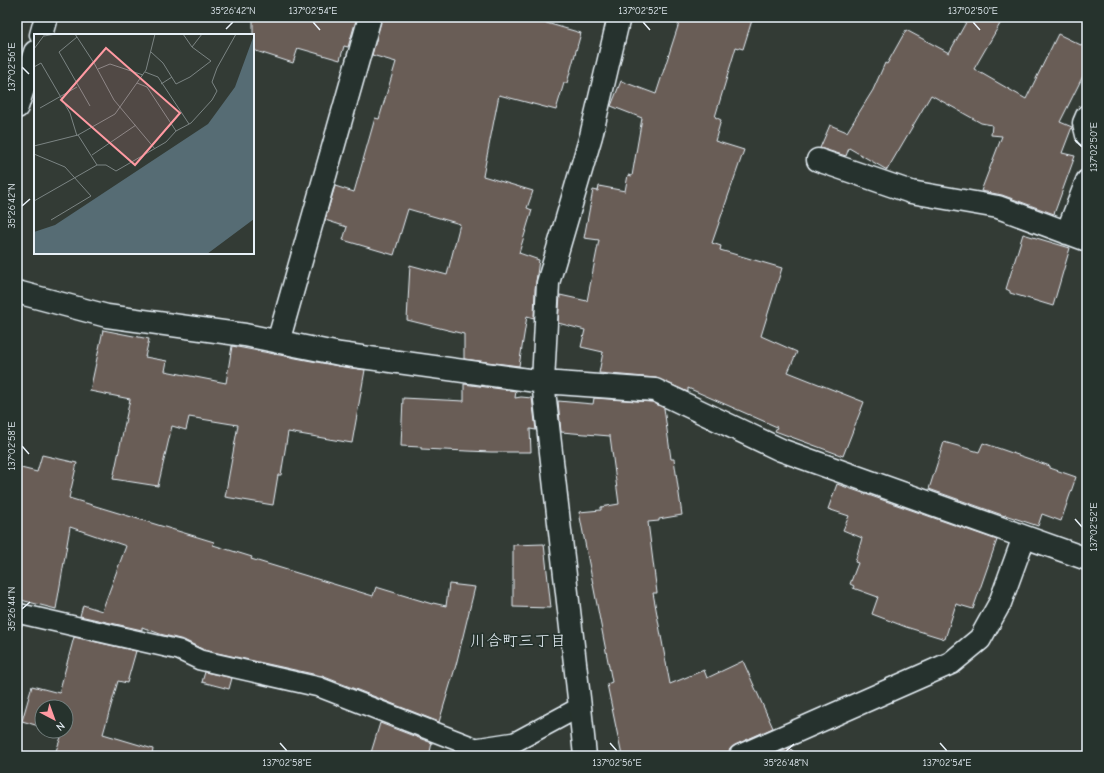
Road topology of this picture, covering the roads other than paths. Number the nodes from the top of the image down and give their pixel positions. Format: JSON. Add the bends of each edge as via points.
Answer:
{"nodes":[{"id":1,"x":46,"y":17,"type":"edge"},
{"id":2,"x":370,"y":17,"type":"edge"},
{"id":3,"x":619,"y":17,"type":"edge"},
{"id":4,"x":41,"y":34,"type":"edge"},
{"id":5,"x":34,"y":55,"type":"edge"},
{"id":6,"x":17,"y":107,"type":"edge"},
{"id":7,"x":1087,"y":116,"type":"edge"},
{"id":8,"x":1087,"y":135,"type":"edge"},
{"id":9,"x":818,"y":160,"type":"dead end"},
{"id":10,"x":1087,"y":181,"type":"edge"},
{"id":11,"x":1077,"y":236,"type":"edge"},
{"id":12,"x":17,"y":292,"type":"edge"},
{"id":13,"x":278,"y":342,"type":"junction"},
{"id":14,"x":543,"y":382,"type":"junction"},
{"id":15,"x":1024,"y":537,"type":"junction"},
{"id":16,"x":1087,"y":559,"type":"edge"},
{"id":17,"x":17,"y":612,"type":"edge"},
{"id":18,"x":580,"y":707,"type":"junction"},
{"id":19,"x":585,"y":756,"type":"edge"},
{"id":20,"x":740,"y":756,"type":"edge"}],
"edges":[{"from":1,"to":4,"type":"street"},
{"from":2,"to":13,"type":"street"},
{"from":3,"to":14,"type":"street","via":[[591,136],[548,283]]},
{"from":5,"to":6,"type":"street"},
{"from":7,"to":8,"type":"street","via":[[1084,122]]},
{"from":9,"to":11,"type":"street","via":[[911,192],[998,207]]},
{"from":10,"to":11,"type":"street"},
{"from":12,"to":13,"type":"street","via":[[107,316]]},
{"from":13,"to":14,"type":"street","via":[[340,354]]},
{"from":14,"to":15,"type":"street","via":[[655,390],[781,450]]},
{"from":14,"to":18,"type":"street"},
{"from":15,"to":16,"type":"street"},
{"from":15,"to":20,"type":"street","via":[[1000,603],[980,639],[951,663]]},
{"from":17,"to":18,"type":"lane","via":[[179,650],[200,660],[319,687],[476,748],[515,742]]},
{"from":18,"to":19,"type":"street"}]}
